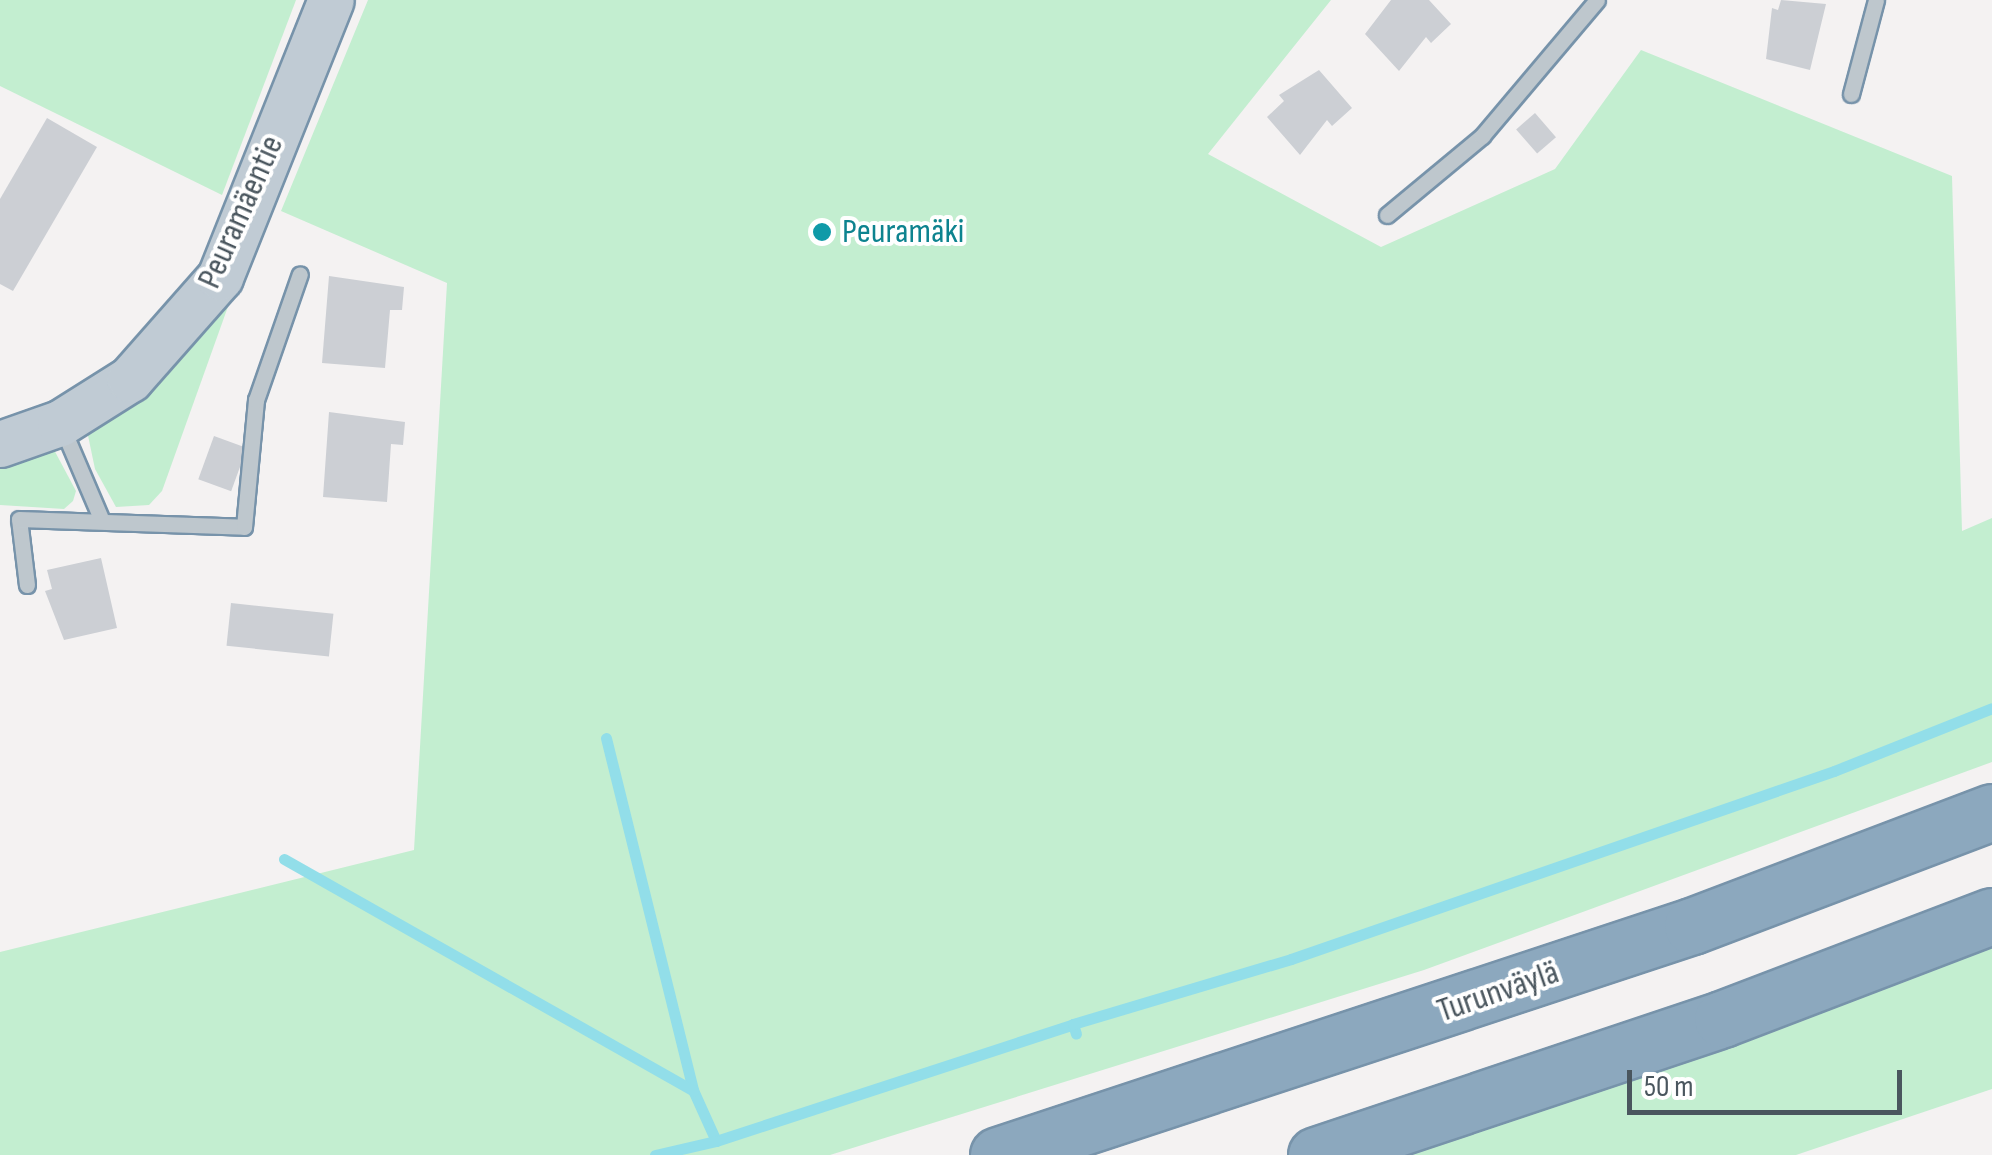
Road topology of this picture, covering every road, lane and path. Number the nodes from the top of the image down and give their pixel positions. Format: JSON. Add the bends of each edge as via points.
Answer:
{"nodes":[{"id":1,"x":331,"y":0,"type":"edge"},
{"id":2,"x":1597,"y":0,"type":"edge"},
{"id":3,"x":1876,"y":0,"type":"edge"},
{"id":4,"x":1851,"y":94,"type":"dead end"},
{"id":5,"x":1387,"y":214,"type":"dead end"},
{"id":6,"x":300,"y":274,"type":"dead end"},
{"id":7,"x":60,"y":423,"type":"junction"},
{"id":8,"x":0,"y":444,"type":"edge"},
{"id":9,"x":102,"y":521,"type":"junction"},
{"id":10,"x":27,"y":586,"type":"dead end"},
{"id":11,"x":1992,"y":812,"type":"edge"},
{"id":12,"x":1992,"y":916,"type":"edge"},
{"id":13,"x":998,"y":1155,"type":"edge"},
{"id":14,"x":1316,"y":1155,"type":"edge"}],
"edges":[{"from":1,"to":7,"type":"street","name":"Peuramäentie","via":[[220,277],[130,379]]},
{"from":2,"to":5,"type":"lane","via":[[1482,136]]},
{"from":3,"to":4,"type":"lane"},
{"from":6,"to":9,"type":"lane","via":[[256,400],[244,527]]},
{"from":7,"to":8,"type":"street","name":"Peuramäentie"},
{"from":7,"to":9,"type":"lane"},
{"from":9,"to":10,"type":"lane","via":[[18,519]]},
{"from":11,"to":13,"type":"highway","name":"Turunväylä","via":[[1656,938]]},
{"from":12,"to":14,"type":"highway","via":[[1722,1019]]}]}
